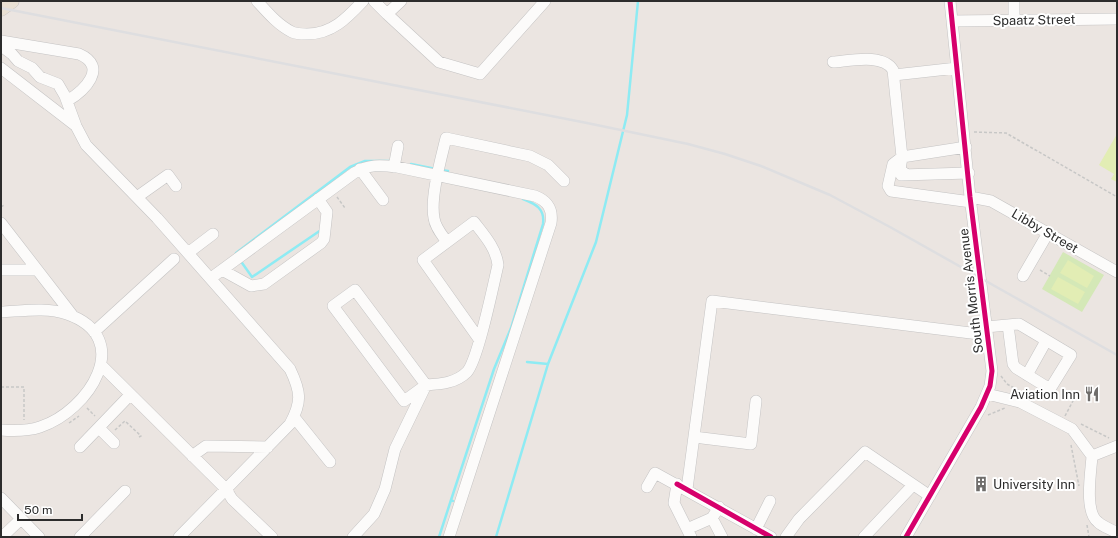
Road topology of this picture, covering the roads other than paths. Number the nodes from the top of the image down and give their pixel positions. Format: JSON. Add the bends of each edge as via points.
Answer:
{"nodes":[{"id":1,"x":12,"y":1,"type":"edge"},
{"id":2,"x":257,"y":1,"type":"edge"},
{"id":3,"x":363,"y":1,"type":"edge"},
{"id":4,"x":374,"y":1,"type":"edge"},
{"id":5,"x":401,"y":1,"type":"edge"},
{"id":6,"x":545,"y":1,"type":"edge"},
{"id":7,"x":950,"y":1,"type":"edge"},
{"id":8,"x":1014,"y":1,"type":"edge"},
{"id":9,"x":1,"y":9,"type":"edge"},
{"id":10,"x":387,"y":14,"type":"junction"},
{"id":11,"x":1117,"y":19,"type":"edge"},
{"id":12,"x":1014,"y":20,"type":"junction"},
{"id":13,"x":952,"y":21,"type":"junction"},
{"id":14,"x":1,"y":41,"type":"edge"},
{"id":15,"x":1,"y":46,"type":"edge"},
{"id":16,"x":832,"y":62,"type":"dead end"},
{"id":17,"x":1,"y":68,"type":"edge"},
{"id":18,"x":957,"y":68,"type":"junction"},
{"id":19,"x":894,"y":75,"type":"junction"},
{"id":20,"x":67,"y":101,"type":"junction"},
{"id":21,"x":76,"y":126,"type":"junction"},
{"id":22,"x":398,"y":146,"type":"dead end"},
{"id":23,"x":966,"y":147,"type":"junction"},
{"id":24,"x":902,"y":157,"type":"junction"},
{"id":25,"x":394,"y":167,"type":"junction"},
{"id":26,"x":360,"y":169,"type":"junction"},
{"id":27,"x":969,"y":173,"type":"junction"},
{"id":28,"x":907,"y":175,"type":"junction"},
{"id":29,"x":438,"y":176,"type":"junction"},
{"id":30,"x":890,"y":178,"type":"junction"},
{"id":31,"x":564,"y":181,"type":"dead end"},
{"id":32,"x":176,"y":186,"type":"dead end"},
{"id":33,"x":137,"y":197,"type":"junction"},
{"id":34,"x":318,"y":199,"type":"junction"},
{"id":35,"x":383,"y":200,"type":"dead end"},
{"id":36,"x":971,"y":200,"type":"junction"},
{"id":37,"x":1,"y":223,"type":"edge"},
{"id":38,"x":1048,"y":233,"type":"junction"},
{"id":39,"x":213,"y":234,"type":"dead end"},
{"id":40,"x":447,"y":242,"type":"junction"},
{"id":41,"x":188,"y":253,"type":"junction"},
{"id":42,"x":174,"y":259,"type":"dead end"},
{"id":43,"x":1,"y":270,"type":"edge"},
{"id":44,"x":37,"y":270,"type":"junction"},
{"id":45,"x":222,"y":270,"type":"junction"},
{"id":46,"x":1117,"y":272,"type":"edge"},
{"id":47,"x":1023,"y":276,"type":"dead end"},
{"id":48,"x":211,"y":278,"type":"junction"},
{"id":49,"x":1,"y":312,"type":"edge"},
{"id":50,"x":73,"y":317,"type":"junction"},
{"id":51,"x":1008,"y":325,"type":"junction"},
{"id":52,"x":987,"y":331,"type":"junction"},
{"id":53,"x":94,"y":332,"type":"junction"},
{"id":54,"x":480,"y":339,"type":"junction"},
{"id":55,"x":1046,"y":340,"type":"junction"},
{"id":56,"x":100,"y":365,"type":"junction"},
{"id":57,"x":1027,"y":375,"type":"junction"},
{"id":58,"x":426,"y":385,"type":"junction"},
{"id":59,"x":987,"y":394,"type":"junction"},
{"id":60,"x":130,"y":395,"type":"junction"},
{"id":61,"x":756,"y":401,"type":"dead end"},
{"id":62,"x":294,"y":417,"type":"junction"},
{"id":63,"x":101,"y":426,"type":"junction"},
{"id":64,"x":1,"y":430,"type":"edge"},
{"id":65,"x":694,"y":437,"type":"junction"},
{"id":66,"x":111,"y":440,"type":"road end"},
{"id":67,"x":1114,"y":442,"type":"edge"},
{"id":68,"x":80,"y":447,"type":"dead end"},
{"id":69,"x":268,"y":447,"type":"junction"},
{"id":70,"x":192,"y":456,"type":"junction"},
{"id":71,"x":1092,"y":456,"type":"junction"},
{"id":72,"x":330,"y":462,"type":"dead end"},
{"id":73,"x":913,"y":485,"type":"junction"},
{"id":74,"x":647,"y":486,"type":"dead end"},
{"id":75,"x":682,"y":487,"type":"junction"},
{"id":76,"x":226,"y":489,"type":"junction"},
{"id":77,"x":125,"y":491,"type":"dead end"},
{"id":78,"x":930,"y":496,"type":"junction"},
{"id":79,"x":1,"y":498,"type":"edge"},
{"id":80,"x":770,"y":501,"type":"dead end"},
{"id":81,"x":719,"y":507,"type":"junction"},
{"id":82,"x":712,"y":518,"type":"junction"},
{"id":83,"x":21,"y":519,"type":"junction"},
{"id":84,"x":756,"y":529,"type":"junction"},
{"id":85,"x":689,"y":533,"type":"edge"},
{"id":86,"x":1117,"y":533,"type":"edge"},
{"id":87,"x":2,"y":537,"type":"edge"},
{"id":88,"x":39,"y":537,"type":"edge"},
{"id":89,"x":80,"y":537,"type":"edge"},
{"id":90,"x":179,"y":537,"type":"edge"},
{"id":91,"x":272,"y":537,"type":"edge"},
{"id":92,"x":354,"y":537,"type":"edge"},
{"id":93,"x":449,"y":537,"type":"edge"},
{"id":94,"x":722,"y":537,"type":"edge"},
{"id":95,"x":771,"y":537,"type":"edge"},
{"id":96,"x":786,"y":537,"type":"edge"},
{"id":97,"x":864,"y":537,"type":"edge"},
{"id":98,"x":906,"y":537,"type":"edge"}],
"edges":[{"from":1,"to":9,"type":"main road"},
{"from":2,"to":3,"type":"street","via":[[282,25],[293,33],[302,34],[317,34],[333,29]]},
{"from":4,"to":10,"type":"street"},
{"from":5,"to":10,"type":"street"},
{"from":6,"to":10,"type":"street","via":[[480,74],[439,62]]},
{"from":7,"to":13,"type":"street","name":"South Morris Avenue"},
{"from":8,"to":12,"type":"street"},
{"from":11,"to":12,"type":"street","name":"Spaatz Street"},
{"from":12,"to":13,"type":"street","name":"Spaatz Street"},
{"from":13,"to":18,"type":"street","name":"South Morris Avenue"},
{"from":14,"to":20,"type":"street","via":[[85,57],[91,67],[90,82],[80,94]]},
{"from":15,"to":20,"type":"street","via":[[18,61],[32,68],[40,77],[58,84]]},
{"from":16,"to":19,"type":"street","via":[[879,61],[891,66]]},
{"from":17,"to":21,"type":"street"},
{"from":18,"to":19,"type":"street"},
{"from":18,"to":23,"type":"street","name":"South Morris Avenue"},
{"from":19,"to":24,"type":"street"},
{"from":20,"to":21,"type":"street"},
{"from":21,"to":33,"type":"street","via":[[86,145]]},
{"from":22,"to":25,"type":"street"},
{"from":23,"to":24,"type":"street"},
{"from":23,"to":27,"type":"street","name":"South Morris Avenue"},
{"from":24,"to":28,"type":"street","via":[[900,170]]},
{"from":24,"to":30,"type":"street","via":[[894,164]]},
{"from":25,"to":26,"type":"street","via":[[375,165]]},
{"from":25,"to":29,"type":"street"},
{"from":26,"to":34,"type":"street"},
{"from":26,"to":35,"type":"street"},
{"from":27,"to":28,"type":"street"},
{"from":27,"to":36,"type":"street","name":"South Morris Avenue"},
{"from":28,"to":30,"type":"street"},
{"from":29,"to":31,"type":"street","via":[[446,138],[530,156],[548,165]]},
{"from":29,"to":40,"type":"street","via":[[434,218],[437,228]]},
{"from":29,"to":93,"type":"street","via":[[536,196],[547,202],[552,217]]},
{"from":30,"to":36,"type":"street","name":"Libby Street","via":[[888,186],[891,191]]},
{"from":32,"to":33,"type":"street","via":[[168,175]]},
{"from":33,"to":41,"type":"street"},
{"from":34,"to":45,"type":"street"},
{"from":34,"to":45,"type":"street","via":[[327,212],[324,239],[321,243],[264,284],[251,286]]},
{"from":36,"to":38,"type":"street","name":"Libby Street","via":[[991,201]]},
{"from":36,"to":52,"type":"street","name":"South Morris Avenue"},
{"from":37,"to":44,"type":"street"},
{"from":38,"to":46,"type":"street","name":"Libby Street"},
{"from":38,"to":47,"type":"street"},
{"from":39,"to":41,"type":"street"},
{"from":40,"to":54,"type":"street","via":[[423,260]]},
{"from":40,"to":54,"type":"street","via":[[474,222],[497,256],[498,265]]},
{"from":41,"to":48,"type":"street"},
{"from":42,"to":53,"type":"street"},
{"from":43,"to":44,"type":"street"},
{"from":44,"to":50,"type":"street"},
{"from":45,"to":48,"type":"street"},
{"from":48,"to":62,"type":"street","via":[[290,370],[299,392],[298,409]]},
{"from":49,"to":50,"type":"street","via":[[56,311]]},
{"from":50,"to":53,"type":"street"},
{"from":51,"to":52,"type":"street"},
{"from":51,"to":55,"type":"street","via":[[1019,324]]},
{"from":51,"to":57,"type":"street","via":[[1014,364]]},
{"from":52,"to":59,"type":"street","name":"South Morris Avenue","via":[[992,371]]},
{"from":52,"to":65,"type":"street","via":[[712,301]]},
{"from":53,"to":56,"type":"street","via":[[99,341]]},
{"from":54,"to":58,"type":"street","via":[[474,361],[467,372],[455,380]]},
{"from":55,"to":57,"type":"street"},
{"from":55,"to":57,"type":"street","via":[[1071,355],[1050,389]]},
{"from":56,"to":60,"type":"street"},
{"from":56,"to":64,"type":"street","via":[[89,392],[69,412],[39,428]]},
{"from":58,"to":58,"type":"street","via":[[356,290],[333,306],[404,401]]},
{"from":58,"to":92,"type":"street","via":[[395,449],[385,489],[374,514]]},
{"from":59,"to":71,"type":"street","via":[[1020,402],[1072,429]]},
{"from":59,"to":78,"type":"street","name":"South Morris Avenue"},
{"from":60,"to":63,"type":"street"},
{"from":60,"to":70,"type":"street"},
{"from":61,"to":65,"type":"street","via":[[751,444]]},
{"from":62,"to":69,"type":"street"},
{"from":62,"to":72,"type":"street"},
{"from":63,"to":66,"type":"street"},
{"from":63,"to":68,"type":"street"},
{"from":65,"to":75,"type":"street"},
{"from":67,"to":71,"type":"street"},
{"from":69,"to":70,"type":"street","via":[[206,446]]},
{"from":69,"to":76,"type":"street"},
{"from":70,"to":76,"type":"street"},
{"from":71,"to":86,"type":"street","via":[[1090,512],[1097,522]]},
{"from":73,"to":78,"type":"street"},
{"from":73,"to":96,"type":"street","via":[[865,452],[799,519]]},
{"from":73,"to":97,"type":"street"},
{"from":74,"to":75,"type":"street","via":[[655,473]]},
{"from":75,"to":81,"type":"street"},
{"from":75,"to":85,"type":"street","via":[[674,503]]},
{"from":76,"to":90,"type":"street"},
{"from":76,"to":91,"type":"street","via":[[232,499]]},
{"from":77,"to":89,"type":"street"},
{"from":78,"to":98,"type":"street","name":"South Morris Avenue"},
{"from":79,"to":83,"type":"street"},
{"from":80,"to":84,"type":"street"},
{"from":81,"to":82,"type":"street"},
{"from":81,"to":84,"type":"street"},
{"from":82,"to":85,"type":"street"},
{"from":82,"to":94,"type":"street"},
{"from":83,"to":87,"type":"street"},
{"from":83,"to":88,"type":"street"},
{"from":84,"to":95,"type":"street"}]}
